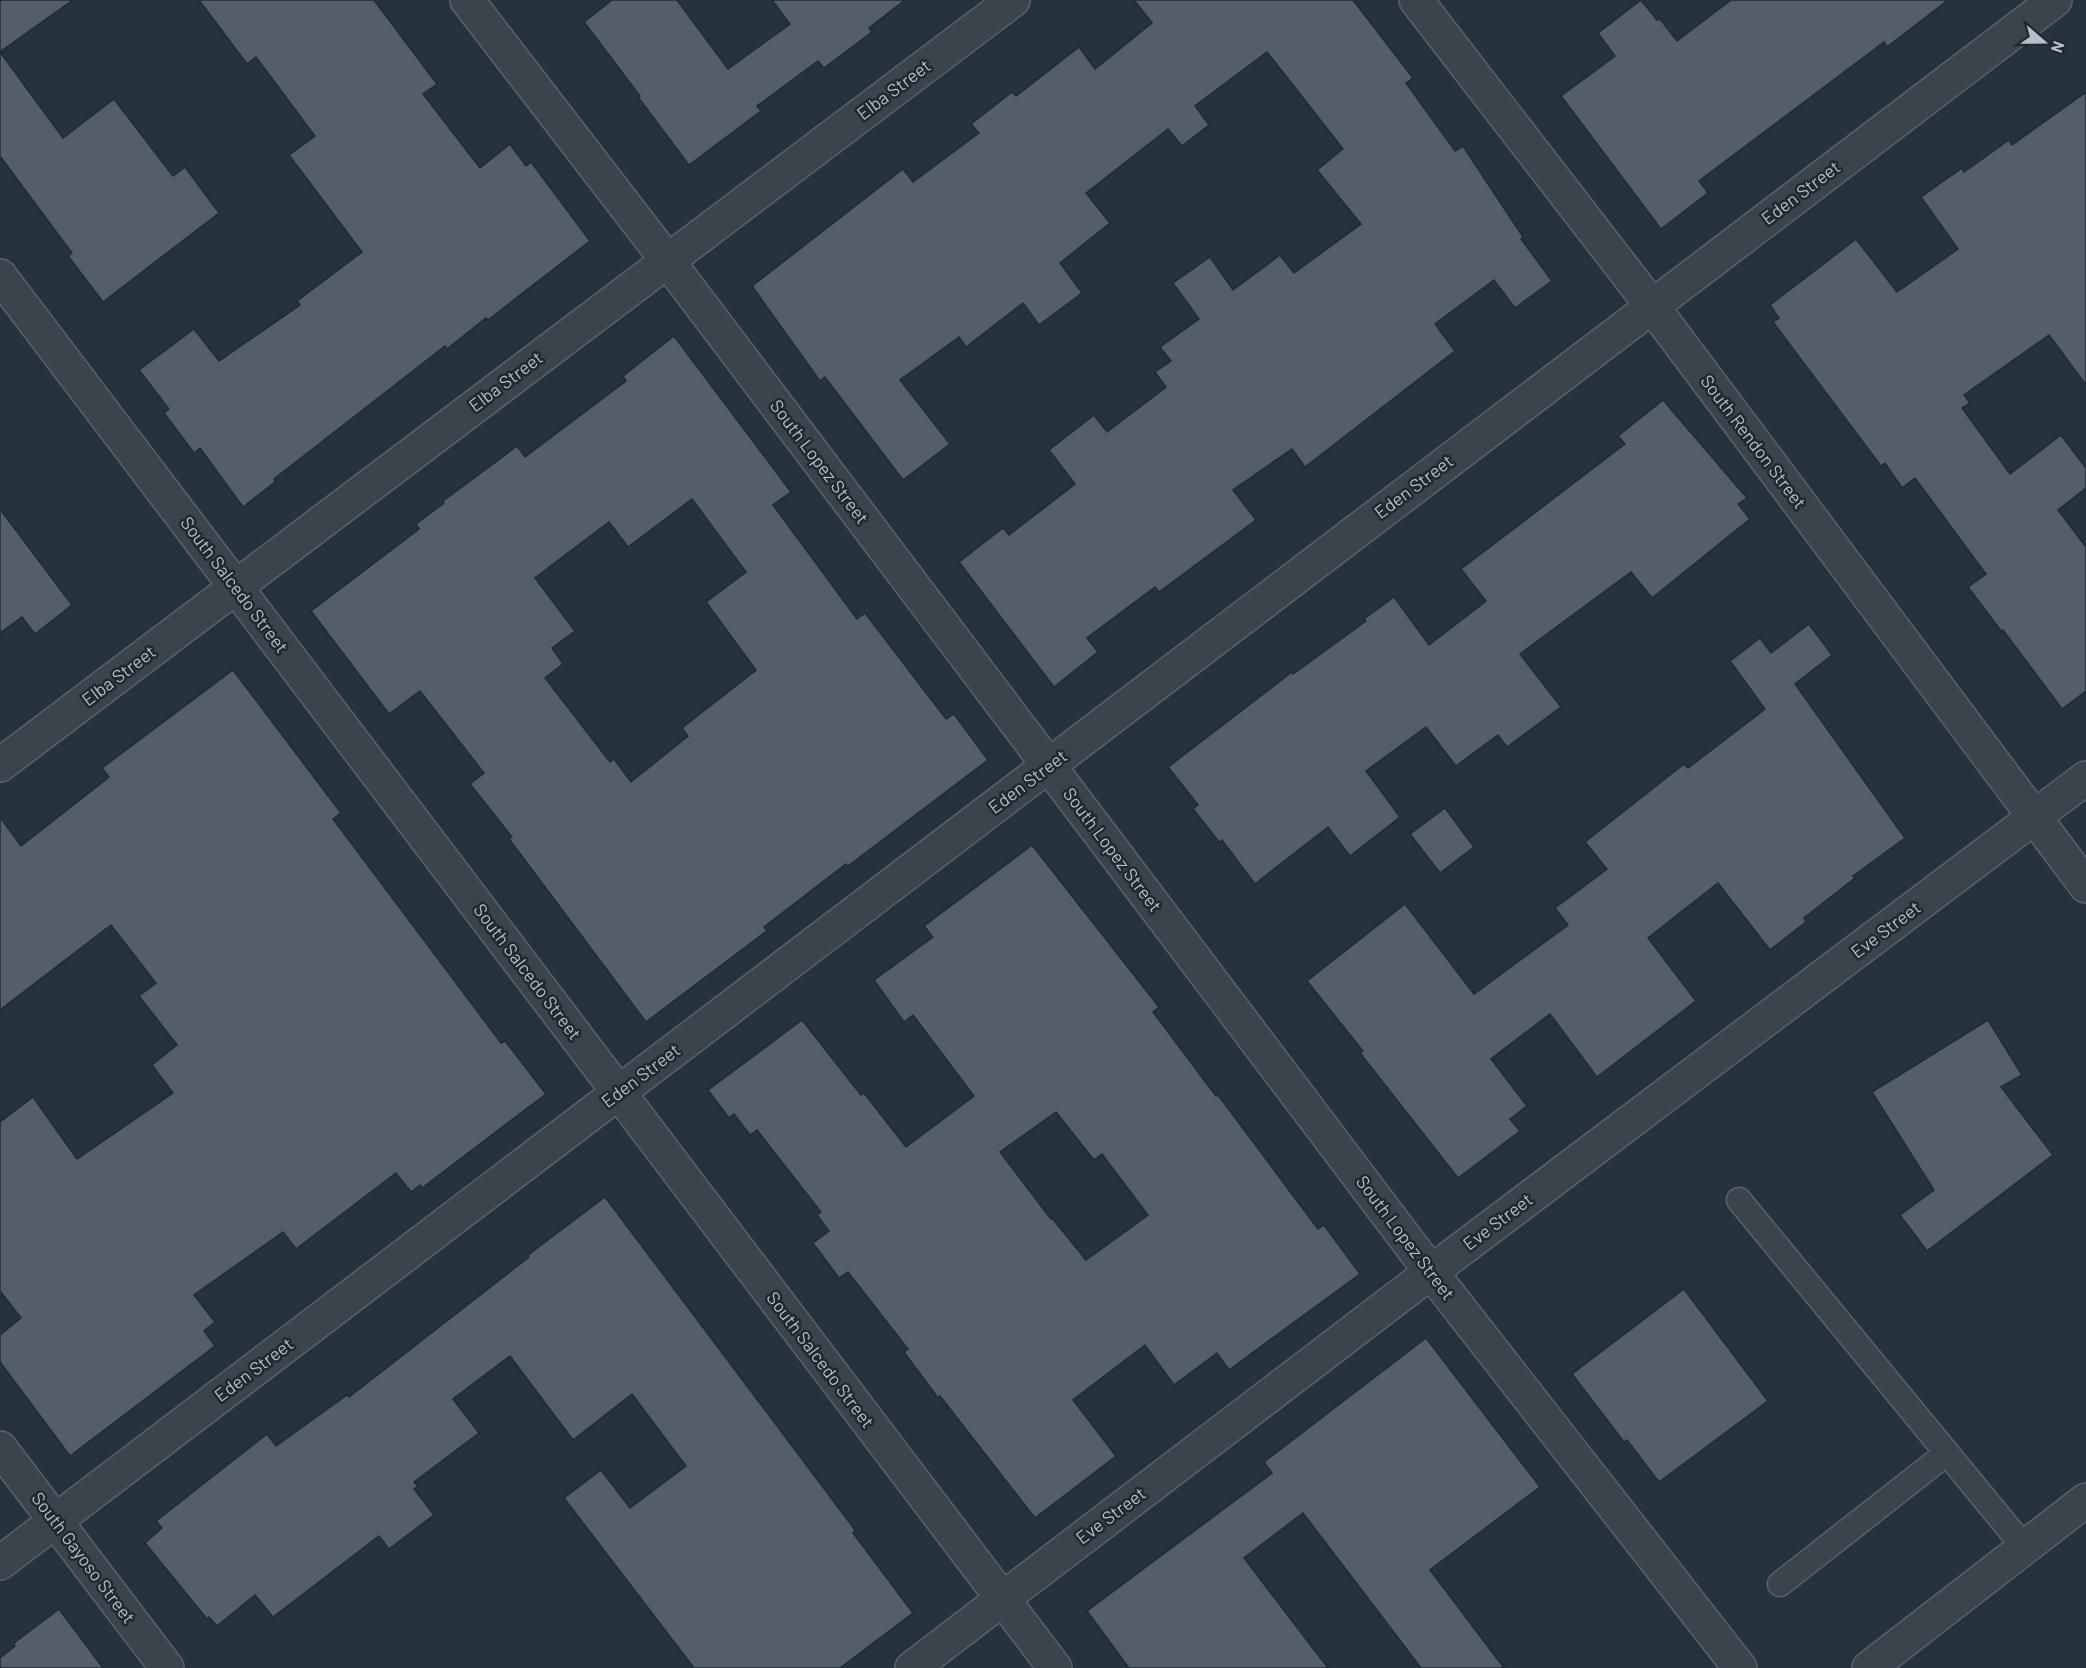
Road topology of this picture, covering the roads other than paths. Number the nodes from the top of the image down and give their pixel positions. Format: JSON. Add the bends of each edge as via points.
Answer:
{"nodes":[{"id":1,"x":467,"y":0,"type":"edge"},
{"id":2,"x":1013,"y":0,"type":"edge"},
{"id":3,"x":1416,"y":0,"type":"edge"},
{"id":4,"x":2055,"y":0,"type":"edge"},
{"id":5,"x":667,"y":260,"type":"junction"},
{"id":6,"x":0,"y":276,"type":"edge"},
{"id":7,"x":1652,"y":306,"type":"junction"},
{"id":8,"x":236,"y":587,"type":"junction"},
{"id":9,"x":0,"y":765,"type":"edge"},
{"id":10,"x":1048,"y":766,"type":"junction"},
{"id":11,"x":2086,"y":778,"type":"edge"},
{"id":12,"x":2034,"y":818,"type":"junction"},
{"id":13,"x":2086,"y":886,"type":"edge"},
{"id":14,"x":619,"y":1093,"type":"junction"},
{"id":15,"x":1739,"y":1200,"type":"dead end"},
{"id":16,"x":1431,"y":1272,"type":"junction"},
{"id":17,"x":0,"y":1448,"type":"edge"},
{"id":18,"x":1947,"y":1453,"type":"junction"},
{"id":19,"x":2086,"y":1500,"type":"edge"},
{"id":20,"x":55,"y":1521,"type":"junction"},
{"id":21,"x":2025,"y":1548,"type":"junction"},
{"id":22,"x":0,"y":1563,"type":"edge"},
{"id":23,"x":1780,"y":1584,"type":"dead end"},
{"id":24,"x":1002,"y":1600,"type":"junction"},
{"id":25,"x":167,"y":1668,"type":"edge"},
{"id":26,"x":912,"y":1668,"type":"edge"},
{"id":27,"x":1055,"y":1668,"type":"edge"},
{"id":28,"x":1740,"y":1668,"type":"edge"},
{"id":29,"x":1869,"y":1668,"type":"edge"}],
"edges":[{"from":1,"to":5,"type":"street","name":"South Lopez Street"},
{"from":2,"to":5,"type":"street","name":"Elba Street"},
{"from":3,"to":7,"type":"street","name":"South Rendon Street"},
{"from":4,"to":7,"type":"street","name":"Eden Street"},
{"from":5,"to":8,"type":"street","name":"Elba Street"},
{"from":5,"to":10,"type":"street","name":"South Lopez Street"},
{"from":6,"to":8,"type":"street","name":"South Salcedo Street"},
{"from":7,"to":10,"type":"street","name":"Eden Street"},
{"from":7,"to":12,"type":"street","name":"South Rendon Street"},
{"from":8,"to":9,"type":"street","name":"Elba Street"},
{"from":8,"to":14,"type":"street","name":"South Salcedo Street"},
{"from":10,"to":14,"type":"street","name":"Eden Street"},
{"from":10,"to":16,"type":"street","name":"South Lopez Street"},
{"from":11,"to":12,"type":"street","name":"Eve Street"},
{"from":12,"to":13,"type":"street","name":"South Rendon Street"},
{"from":12,"to":16,"type":"street","name":"Eve Street"},
{"from":14,"to":20,"type":"street","name":"Eden Street"},
{"from":14,"to":24,"type":"street","name":"South Salcedo Street"},
{"from":15,"to":18,"type":"lane"},
{"from":16,"to":24,"type":"street","name":"Eve Street"},
{"from":16,"to":28,"type":"street","name":"South Lopez Street"},
{"from":17,"to":20,"type":"street","name":"South Gayoso Street"},
{"from":18,"to":21,"type":"lane"},
{"from":18,"to":23,"type":"lane"},
{"from":19,"to":21,"type":"street"},
{"from":20,"to":22,"type":"street","name":"Eden Street"},
{"from":20,"to":25,"type":"street","name":"South Gayoso Street"},
{"from":21,"to":29,"type":"street"},
{"from":24,"to":26,"type":"street","name":"Eve Street"},
{"from":24,"to":27,"type":"street","name":"South Salcedo Street"}]}
